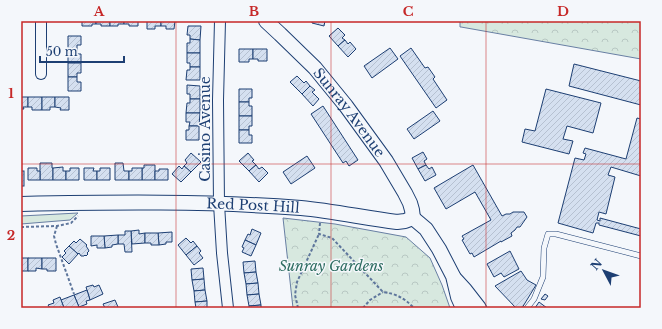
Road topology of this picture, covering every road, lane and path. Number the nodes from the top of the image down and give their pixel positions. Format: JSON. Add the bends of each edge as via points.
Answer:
{"nodes":[{"id":1,"x":41,"y":21,"type":"edge"},
{"id":2,"x":220,"y":21,"type":"edge"},
{"id":3,"x":266,"y":21,"type":"edge"},
{"id":4,"x":40,"y":74,"type":"dead end"},
{"id":5,"x":84,"y":202,"type":"junction"},
{"id":6,"x":21,"y":204,"type":"edge"},
{"id":7,"x":219,"y":204,"type":"junction"},
{"id":8,"x":320,"y":210,"type":"junction"},
{"id":9,"x":413,"y":218,"type":"junction"},
{"id":10,"x":57,"y":226,"type":"junction"},
{"id":11,"x":21,"y":228,"type":"edge"},
{"id":12,"x":319,"y":234,"type":"junction"},
{"id":13,"x":641,"y":256,"type":"edge"},
{"id":14,"x":453,"y":276,"type":"junction"},
{"id":15,"x":383,"y":292,"type":"junction"},
{"id":16,"x":74,"y":294,"type":"dead end"},
{"id":17,"x":228,"y":308,"type":"edge"},
{"id":18,"x":298,"y":308,"type":"edge"},
{"id":19,"x":363,"y":308,"type":"edge"},
{"id":20,"x":414,"y":308,"type":"edge"},
{"id":21,"x":463,"y":308,"type":"edge"},
{"id":22,"x":479,"y":308,"type":"edge"},
{"id":23,"x":527,"y":308,"type":"edge"}],
"edges":[{"from":1,"to":4,"type":"street"},
{"from":2,"to":7,"type":"street","name":"Casino Avenue"},
{"from":3,"to":9,"type":"street","name":"Sunray Avenue","via":[[315,68],[350,111],[386,161],[405,193]]},
{"from":5,"to":6,"type":"street","name":"Red Post Hill"},
{"from":5,"to":7,"type":"street","name":"Red Post Hill"},
{"from":5,"to":10,"type":"path","via":[[78,217],[71,223]]},
{"from":7,"to":8,"type":"street","name":"Red Post Hill"},
{"from":7,"to":17,"type":"street","name":"Casino Avenue"},
{"from":8,"to":9,"type":"street","name":"Red Post Hill","via":[[397,222]]},
{"from":8,"to":12,"type":"path"},
{"from":9,"to":14,"type":"street","via":[[426,229]]},
{"from":10,"to":11,"type":"path"},
{"from":10,"to":16,"type":"path","via":[[54,236],[56,244]]},
{"from":12,"to":15,"type":"path","via":[[332,238]]},
{"from":12,"to":18,"type":"path","via":[[297,282],[295,295]]},
{"from":13,"to":23,"type":"lane","via":[[548,234],[544,248],[543,277],[534,299]]},
{"from":14,"to":21,"type":"street"},
{"from":14,"to":22,"type":"street"},
{"from":15,"to":19,"type":"path"},
{"from":15,"to":20,"type":"path","via":[[406,300]]}]}
